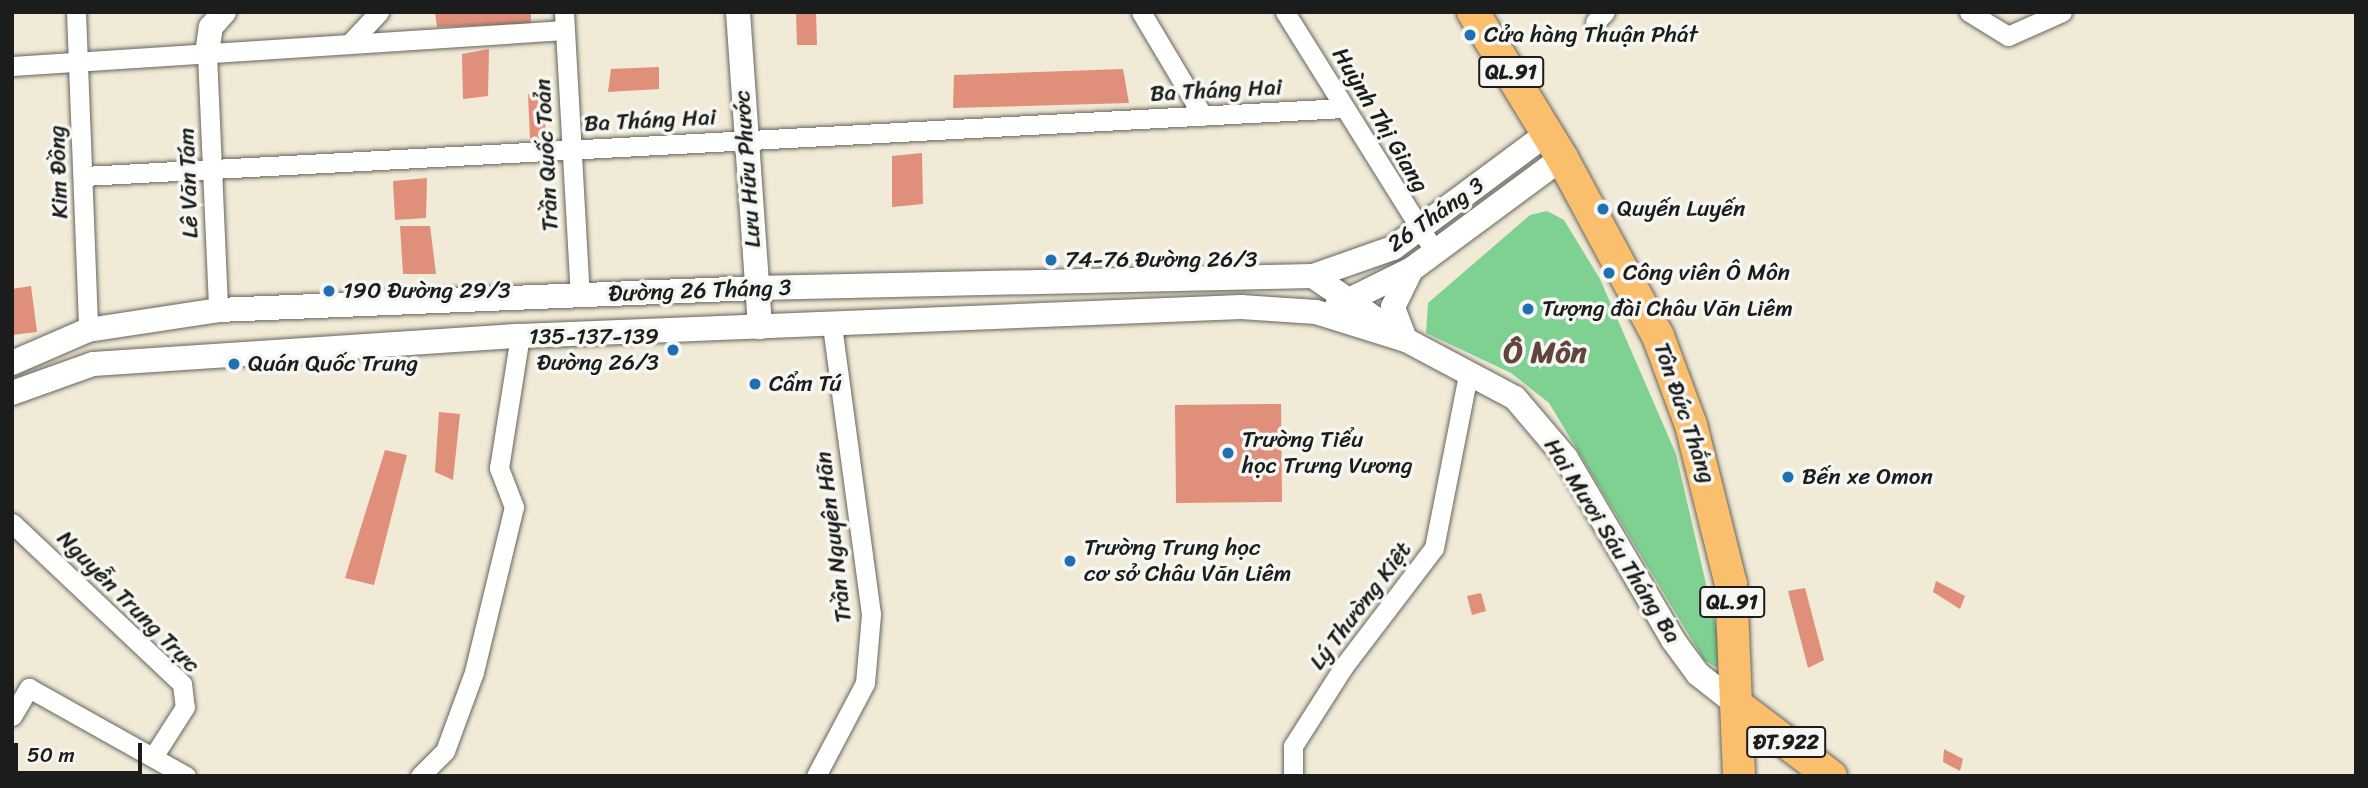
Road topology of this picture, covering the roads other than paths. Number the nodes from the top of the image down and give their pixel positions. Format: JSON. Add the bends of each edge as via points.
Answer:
{"nodes":[{"id":1,"x":76,"y":12,"type":"edge"},
{"id":2,"x":224,"y":12,"type":"edge"},
{"id":3,"x":379,"y":12,"type":"edge"},
{"id":4,"x":738,"y":12,"type":"edge"},
{"id":5,"x":1140,"y":12,"type":"edge"},
{"id":6,"x":1285,"y":12,"type":"edge"},
{"id":7,"x":1473,"y":12,"type":"edge"},
{"id":8,"x":1969,"y":12,"type":"edge"},
{"id":9,"x":2062,"y":12,"type":"edge"},
{"id":10,"x":564,"y":21,"type":"edge"},
{"id":11,"x":349,"y":44,"type":"junction"},
{"id":12,"x":207,"y":54,"type":"junction"},
{"id":13,"x":78,"y":62,"type":"junction"},
{"id":14,"x":12,"y":66,"type":"edge"},
{"id":15,"x":1343,"y":108,"type":"junction"},
{"id":16,"x":1203,"y":116,"type":"junction"},
{"id":17,"x":747,"y":140,"type":"junction"},
{"id":18,"x":1555,"y":145,"type":"junction"},
{"id":19,"x":572,"y":150,"type":"junction"},
{"id":20,"x":213,"y":169,"type":"junction"},
{"id":21,"x":84,"y":176,"type":"junction"},
{"id":22,"x":1418,"y":230,"type":"junction"},
{"id":23,"x":1434,"y":252,"type":"junction"},
{"id":24,"x":1412,"y":269,"type":"junction"},
{"id":25,"x":1313,"y":276,"type":"junction"},
{"id":26,"x":756,"y":288,"type":"junction"},
{"id":27,"x":580,"y":295,"type":"junction"},
{"id":28,"x":1350,"y":303,"type":"junction"},
{"id":29,"x":218,"y":310,"type":"junction"},
{"id":30,"x":1316,"y":312,"type":"junction"},
{"id":31,"x":832,"y":324,"type":"junction"},
{"id":32,"x":760,"y":327,"type":"junction"},
{"id":33,"x":88,"y":330,"type":"junction"},
{"id":34,"x":520,"y":336,"type":"junction"},
{"id":35,"x":1406,"y":340,"type":"junction"},
{"id":36,"x":12,"y":363,"type":"edge"},
{"id":37,"x":93,"y":364,"type":"junction"},
{"id":38,"x":1468,"y":375,"type":"junction"},
{"id":39,"x":12,"y":393,"type":"edge"},
{"id":40,"x":12,"y":523,"type":"edge"},
{"id":41,"x":1741,"y":708,"type":"junction"},
{"id":42,"x":12,"y":716,"type":"edge"},
{"id":43,"x":153,"y":757,"type":"junction"},
{"id":44,"x":186,"y":776,"type":"edge"},
{"id":45,"x":420,"y":776,"type":"edge"},
{"id":46,"x":816,"y":776,"type":"edge"},
{"id":47,"x":1293,"y":776,"type":"edge"},
{"id":48,"x":1739,"y":776,"type":"edge"},
{"id":49,"x":1831,"y":776,"type":"edge"}],
"edges":[{"from":1,"to":13,"type":"street","name":"Kim Đồng"},
{"from":2,"to":12,"type":"street","via":[[211,27]]},
{"from":3,"to":11,"type":"street"},
{"from":4,"to":17,"type":"street","name":"Lưu Hữu Phước"},
{"from":5,"to":16,"type":"street"},
{"from":6,"to":15,"type":"street","name":"Huỳnh Thị Giang"},
{"from":7,"to":18,"type":"main road","name":"Tôn Đức Thắng","number":"QL.91"},
{"from":8,"to":9,"type":"street","via":[[2008,36]]},
{"from":10,"to":11,"type":"street"},
{"from":10,"to":19,"type":"street","name":"Trần Quốc Toản"},
{"from":11,"to":12,"type":"street"},
{"from":12,"to":13,"type":"street"},
{"from":12,"to":20,"type":"street","name":"Lê Văn Tám"},
{"from":13,"to":14,"type":"street"},
{"from":13,"to":21,"type":"street","name":"Kim Đồng"},
{"from":15,"to":16,"type":"street","name":"Ba Tháng Hai"},
{"from":15,"to":22,"type":"street","name":"Huỳnh Thị Giang"},
{"from":16,"to":17,"type":"street","name":"Ba Tháng Hai"},
{"from":17,"to":19,"type":"street","name":"Ba Tháng Hai"},
{"from":17,"to":26,"type":"street","name":"Lưu Hữu Phước"},
{"from":18,"to":22,"type":"street","name":"26 Tháng 3"},
{"from":18,"to":23,"type":"street","name":"26 Tháng 3"},
{"from":18,"to":41,"type":"main road","name":"Tôn Đức Thắng","number":"QL.91","via":[[1658,336],[1691,425],[1731,584]]},
{"from":19,"to":20,"type":"street","name":"Ba Tháng Hai"},
{"from":19,"to":27,"type":"street","name":"Trần Quốc Toản"},
{"from":20,"to":21,"type":"street","name":"Ba Tháng Hai"},
{"from":20,"to":29,"type":"street","name":"Lê Văn Tám"},
{"from":21,"to":33,"type":"street","name":"Kim Đồng"},
{"from":22,"to":23,"type":"street","name":"Huỳnh Thị Giang"},
{"from":22,"to":25,"type":"street","name":"26 Tháng 3","via":[[1368,261]]},
{"from":23,"to":24,"type":"street","name":"26 Tháng 3"},
{"from":24,"to":28,"type":"street","name":"26 Tháng 3"},
{"from":24,"to":35,"type":"street","name":"26 Tháng 3","via":[[1393,307]]},
{"from":25,"to":26,"type":"street","name":"Đường 26 Tháng 3"},
{"from":25,"to":28,"type":"street","name":"Hai Mươi Sáu Tháng Ba"},
{"from":26,"to":27,"type":"street","name":"Đường 26 Tháng 3"},
{"from":26,"to":32,"type":"street","name":"Lưu Hữu Phước"},
{"from":27,"to":29,"type":"street","name":"Đường 26 Tháng 3"},
{"from":28,"to":30,"type":"street","name":"26 Tháng 3"},
{"from":28,"to":35,"type":"street","name":"Hai Mươi Sáu Tháng Ba"},
{"from":29,"to":33,"type":"street","name":"Đường 26 Tháng 3"},
{"from":30,"to":31,"type":"street","name":"Đường 26 Tháng 3","via":[[1241,307]]},
{"from":30,"to":35,"type":"street","name":"Hai Mươi Sáu Tháng Ba"},
{"from":31,"to":32,"type":"street","name":"Đường 26 Tháng 3"},
{"from":31,"to":46,"type":"street","name":"Trần Nguyên Hãn","via":[[871,614],[865,683]]},
{"from":32,"to":34,"type":"street","name":"Đường 26 Tháng 3"},
{"from":33,"to":36,"type":"street","name":"Đường 26 Tháng 3"},
{"from":33,"to":37,"type":"street"},
{"from":34,"to":37,"type":"street","name":"Đường 26 Tháng 3"},
{"from":34,"to":45,"type":"street","via":[[499,468],[514,500],[512,515],[474,672],[445,751]]},
{"from":35,"to":38,"type":"street","name":"Hai Mươi Sáu Tháng Ba"},
{"from":37,"to":39,"type":"street","name":"Đường 26 Tháng 3"},
{"from":38,"to":41,"type":"street","name":"Hai Mươi Sáu Tháng Ba","via":[[1515,398],[1536,421],[1566,458],[1673,640],[1698,674]]},
{"from":38,"to":47,"type":"street","name":"Lý Thường Kiệt","via":[[1434,548],[1344,666],[1293,746]]},
{"from":40,"to":43,"type":"street","name":"Nguyễn Trung Trực","via":[[182,684],[185,707]]},
{"from":41,"to":48,"type":"main road","name":"Tôn Đức Thắng","number":"QL.91"},
{"from":41,"to":49,"type":"main road","number":"ĐT.922"},
{"from":42,"to":43,"type":"street","via":[[29,688]]},
{"from":43,"to":44,"type":"street"}]}
